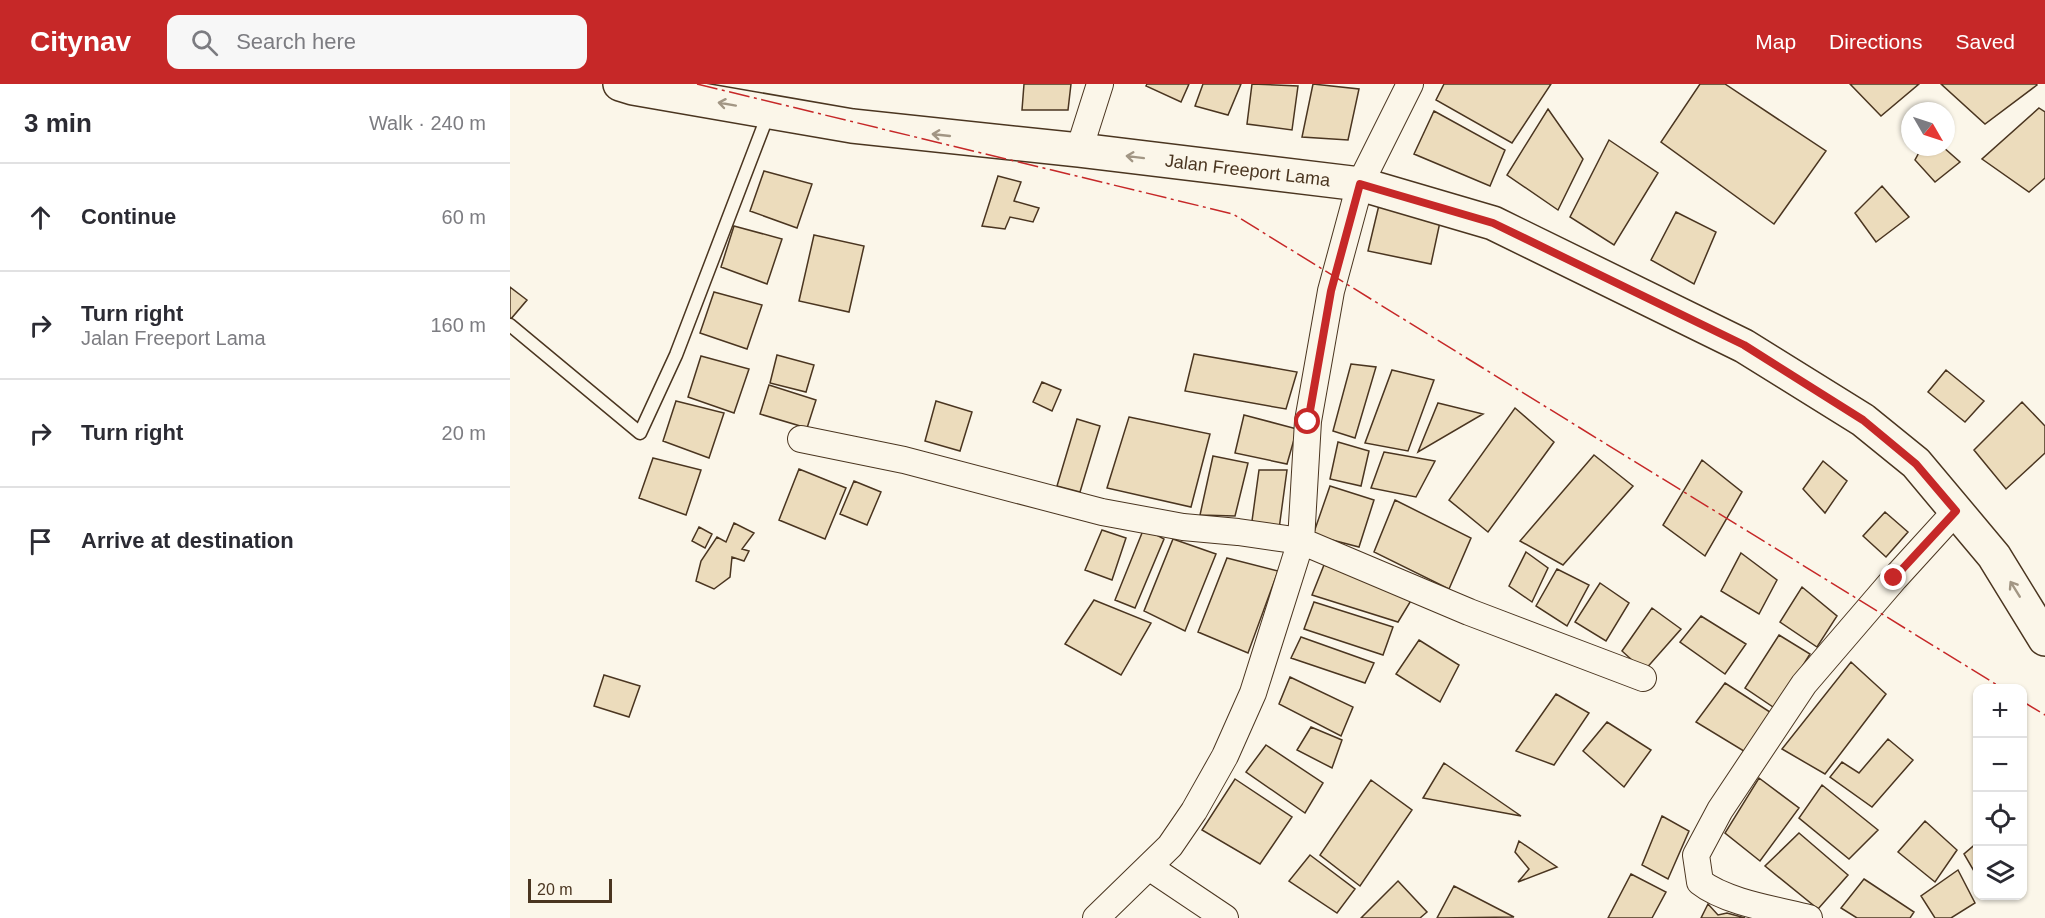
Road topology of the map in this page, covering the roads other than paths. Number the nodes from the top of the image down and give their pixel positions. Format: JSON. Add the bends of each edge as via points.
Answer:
{"nodes":[{"id":1,"x":620,"y":84,"type":"edge"},
{"id":2,"x":1100,"y":84,"type":"edge"},
{"id":3,"x":1410,"y":84,"type":"edge"},
{"id":4,"x":769,"y":111,"type":"junction"},
{"id":5,"x":1079,"y":150,"type":"junction"},
{"id":6,"x":1360,"y":184,"type":"junction"},
{"id":7,"x":510,"y":325,"type":"edge"},
{"id":8,"x":801,"y":439,"type":"dead end"},
{"id":9,"x":1956,"y":511,"type":"junction"},
{"id":10,"x":1301,"y":541,"type":"junction"},
{"id":11,"x":2045,"y":639,"type":"edge"},
{"id":12,"x":1643,"y":678,"type":"dead end"},
{"id":13,"x":1149,"y":867,"type":"junction"},
{"id":14,"x":1096,"y":918,"type":"edge"},
{"id":15,"x":1225,"y":918,"type":"edge"},
{"id":16,"x":1809,"y":918,"type":"edge"}],
"edges":[{"from":4,"to":1,"type":"street","name":"Jalan Freeport Lama","one_way":true},
{"from":2,"to":5,"type":"street"},
{"from":3,"to":6,"type":"street"},
{"from":5,"to":4,"type":"street","name":"Jalan Freeport Lama","one_way":true,"via":[[852,126]]},
{"from":4,"to":7,"type":"lane","via":[[676,355],[640,433]]},
{"from":6,"to":5,"type":"street","name":"Jalan Freeport Lama","one_way":true},
{"from":6,"to":9,"type":"street","name":"Jalan Freeport Lama","via":[[1493,223],[1744,345],[1863,420],[1916,464]]},
{"from":6,"to":10,"type":"street","via":[[1331,291],[1308,422]]},
{"from":8,"to":10,"type":"street","via":[[904,460],[1102,512],[1182,527]]},
{"from":11,"to":9,"type":"street","name":"Jalan Freeport Lama","one_way":true,"via":[[1994,556]]},
{"from":9,"to":16,"type":"street","via":[[1804,684],[1720,810],[1696,855],[1700,882],[1709,889]]},
{"from":10,"to":12,"type":"street","via":[[1470,612]]},
{"from":10,"to":13,"type":"street","via":[[1254,693],[1225,756],[1194,811],[1170,846]]},
{"from":13,"to":14,"type":"street"},
{"from":13,"to":15,"type":"street"}]}
